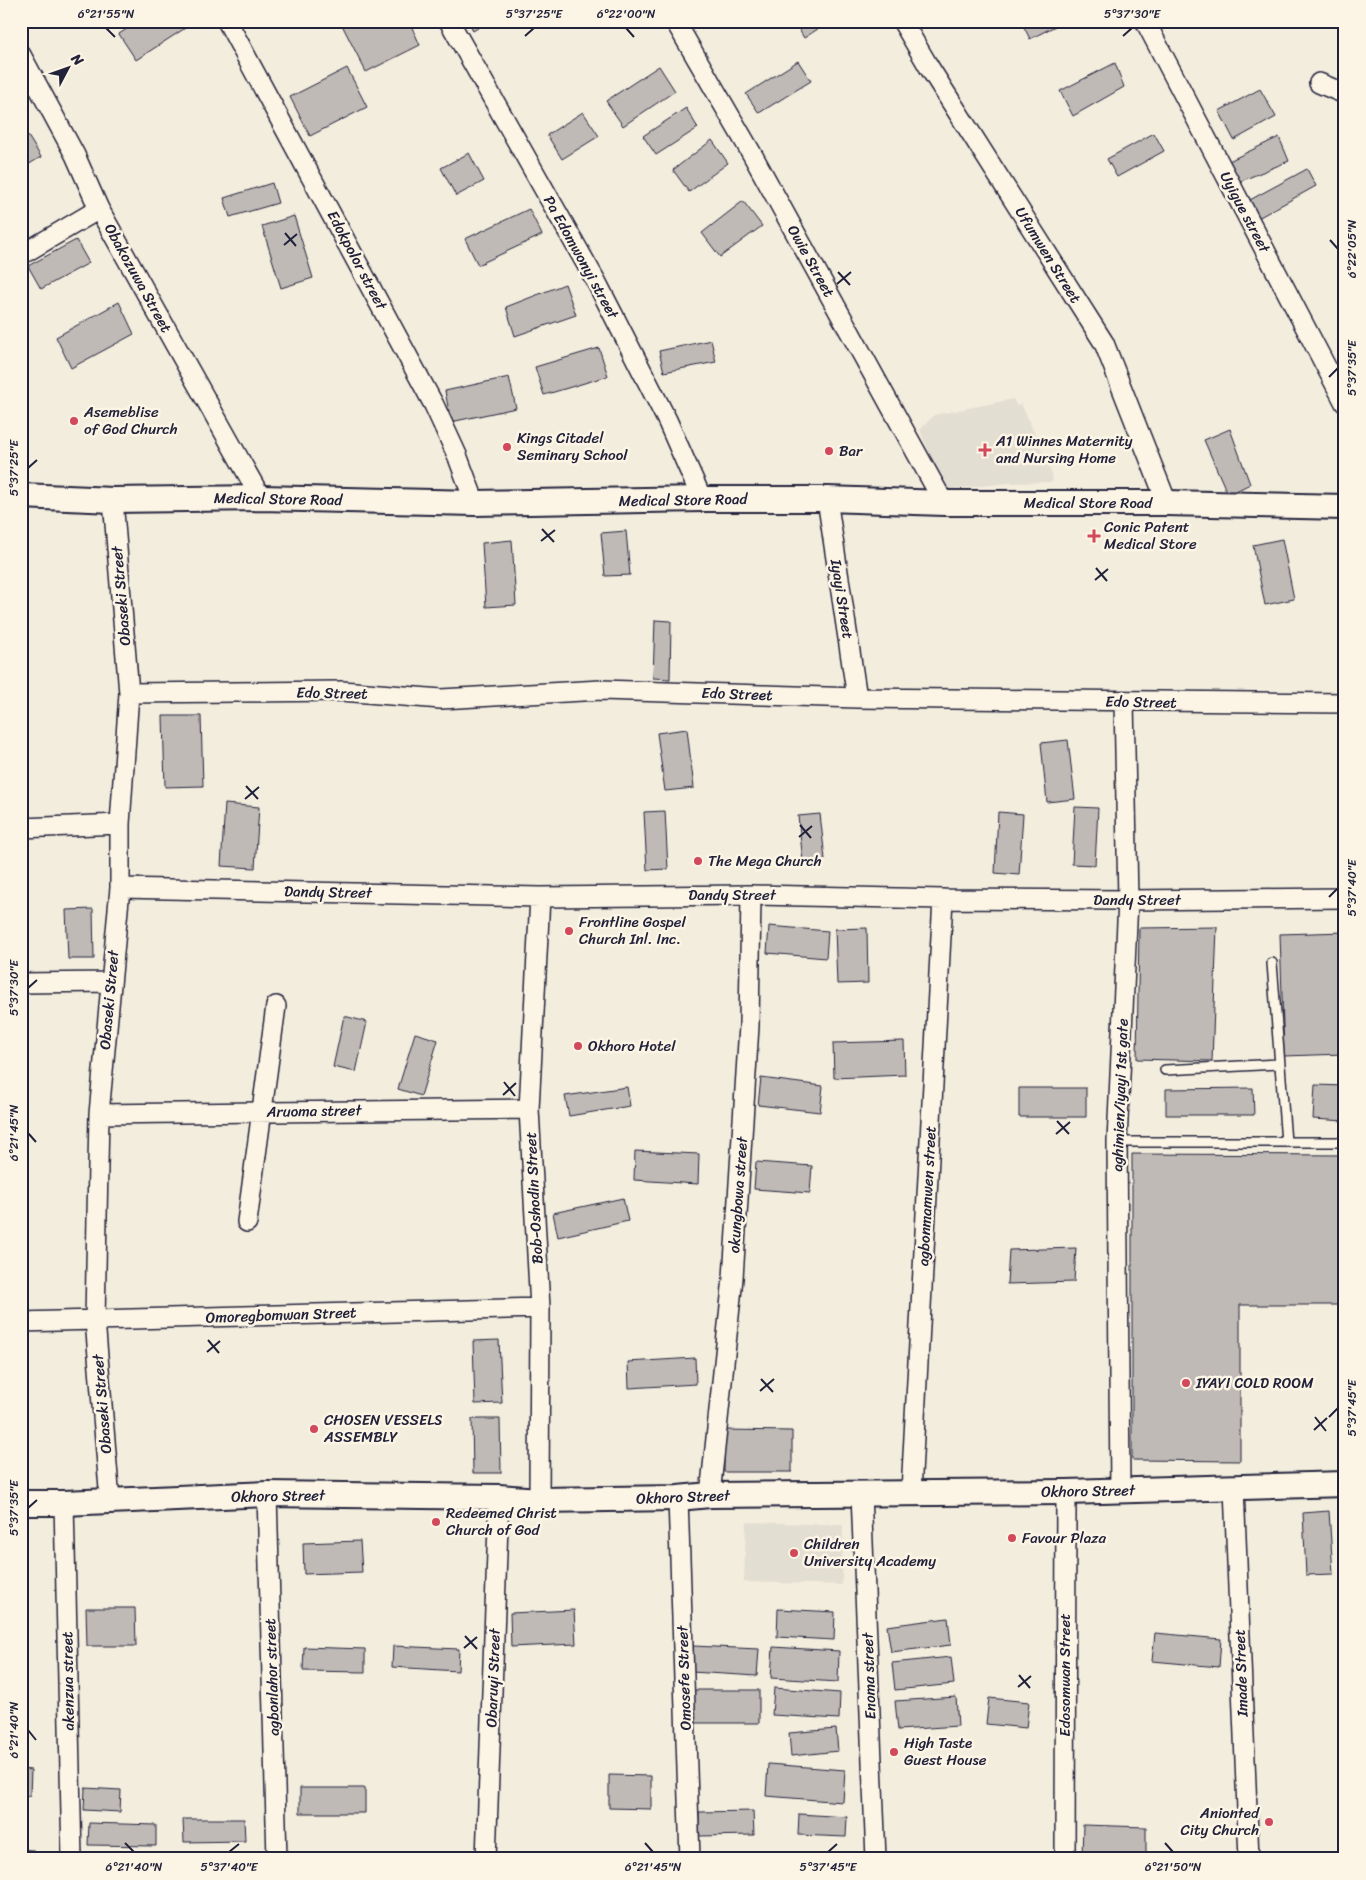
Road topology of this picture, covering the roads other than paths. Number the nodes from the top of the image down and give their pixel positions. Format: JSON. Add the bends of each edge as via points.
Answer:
{"nodes":[{"id":1,"x":227,"y":21,"type":"edge"},
{"id":2,"x":449,"y":21,"type":"edge"},
{"id":3,"x":675,"y":21,"type":"edge"},
{"id":4,"x":902,"y":21,"type":"edge"},
{"id":5,"x":1145,"y":21,"type":"edge"},
{"id":6,"x":21,"y":55,"type":"edge"},
{"id":7,"x":1319,"y":83,"type":"dead end"},
{"id":8,"x":1345,"y":94,"type":"edge"},
{"id":9,"x":99,"y":209,"type":"junction"},
{"id":10,"x":21,"y":255,"type":"edge"},
{"id":11,"x":1345,"y":403,"type":"edge"},
{"id":12,"x":21,"y":496,"type":"edge"},
{"id":13,"x":261,"y":498,"type":"junction"},
{"id":14,"x":702,"y":499,"type":"junction"},
{"id":15,"x":826,"y":499,"type":"junction"},
{"id":16,"x":114,"y":500,"type":"junction"},
{"id":17,"x":944,"y":502,"type":"junction"},
{"id":18,"x":1167,"y":503,"type":"junction"},
{"id":19,"x":475,"y":504,"type":"junction"},
{"id":20,"x":1345,"y":507,"type":"edge"},
{"id":21,"x":129,"y":694,"type":"junction"},
{"id":22,"x":857,"y":698,"type":"junction"},
{"id":23,"x":1124,"y":701,"type":"junction"},
{"id":24,"x":1345,"y":703,"type":"edge"},
{"id":25,"x":120,"y":824,"type":"junction"},
{"id":26,"x":21,"y":828,"type":"edge"},
{"id":27,"x":120,"y":888,"type":"junction"},
{"id":28,"x":751,"y":895,"type":"junction"},
{"id":29,"x":540,"y":896,"type":"junction"},
{"id":30,"x":1345,"y":898,"type":"edge"},
{"id":31,"x":943,"y":899,"type":"junction"},
{"id":32,"x":1128,"y":900,"type":"junction"},
{"id":33,"x":1272,"y":963,"type":"dead end"},
{"id":34,"x":111,"y":982,"type":"junction"},
{"id":35,"x":21,"y":983,"type":"edge"},
{"id":36,"x":276,"y":1006,"type":"dead end"},
{"id":37,"x":1279,"y":1064,"type":"junction"},
{"id":38,"x":1165,"y":1070,"type":"dead end"},
{"id":39,"x":529,"y":1109,"type":"junction"},
{"id":40,"x":261,"y":1112,"type":"junction"},
{"id":41,"x":99,"y":1114,"type":"junction"},
{"id":42,"x":1117,"y":1142,"type":"junction"},
{"id":43,"x":1286,"y":1142,"type":"junction"},
{"id":44,"x":1345,"y":1142,"type":"edge"},
{"id":45,"x":247,"y":1222,"type":"dead end"},
{"id":46,"x":540,"y":1308,"type":"junction"},
{"id":47,"x":95,"y":1320,"type":"junction"},
{"id":48,"x":21,"y":1322,"type":"edge"},
{"id":49,"x":1345,"y":1484,"type":"edge"},
{"id":50,"x":1234,"y":1488,"type":"junction"},
{"id":51,"x":1120,"y":1490,"type":"junction"},
{"id":52,"x":911,"y":1492,"type":"junction"},
{"id":53,"x":1066,"y":1492,"type":"junction"},
{"id":54,"x":267,"y":1494,"type":"junction"},
{"id":55,"x":861,"y":1494,"type":"junction"},
{"id":56,"x":710,"y":1495,"type":"junction"},
{"id":57,"x":499,"y":1497,"type":"junction"},
{"id":58,"x":678,"y":1498,"type":"junction"},
{"id":59,"x":539,"y":1500,"type":"junction"},
{"id":60,"x":110,"y":1501,"type":"junction"},
{"id":61,"x":21,"y":1503,"type":"edge"},
{"id":62,"x":64,"y":1503,"type":"junction"},
{"id":63,"x":72,"y":1859,"type":"edge"},
{"id":64,"x":277,"y":1859,"type":"edge"},
{"id":65,"x":486,"y":1859,"type":"edge"},
{"id":66,"x":690,"y":1859,"type":"edge"},
{"id":67,"x":876,"y":1859,"type":"edge"},
{"id":68,"x":1065,"y":1859,"type":"edge"},
{"id":69,"x":1249,"y":1859,"type":"edge"}],
"edges":[{"from":1,"to":19,"type":"street","name":"Edokpolor street","via":[[434,405]]},
{"from":2,"to":14,"type":"street","name":"Pa Edomwonyi street","via":[[597,283],[667,420]]},
{"from":3,"to":17,"type":"street","name":"Owie Street"},
{"from":4,"to":18,"type":"street","name":"Ufumwen Street","via":[[1104,343]]},
{"from":5,"to":11,"type":"street","name":"Uyigue street"},
{"from":6,"to":9,"type":"street","name":"Obakozuwa Street","via":[[75,155]]},
{"from":7,"to":8,"type":"street"},
{"from":9,"to":10,"type":"street"},
{"from":9,"to":13,"type":"street","name":"Obakozuwa Street"},
{"from":12,"to":16,"type":"street","name":"Medical Store Road"},
{"from":13,"to":16,"type":"street","name":"Medical Store Road"},
{"from":13,"to":19,"type":"street","name":"Medical Store Road"},
{"from":14,"to":15,"type":"street","name":"Medical Store Road"},
{"from":14,"to":19,"type":"street","name":"Medical Store Road"},
{"from":15,"to":17,"type":"street","name":"Medical Store Road"},
{"from":15,"to":22,"type":"street","name":"Iyayi Street"},
{"from":16,"to":21,"type":"street","name":"Obaseki Street"},
{"from":17,"to":18,"type":"street","name":"Medical Store Road"},
{"from":18,"to":20,"type":"street","name":"Medical Store Road"},
{"from":21,"to":22,"type":"street","name":"Edo Street","via":[[342,691],[441,699],[601,690]]},
{"from":21,"to":25,"type":"street","name":"Obaseki Street"},
{"from":22,"to":23,"type":"street","name":"Edo Street"},
{"from":23,"to":24,"type":"street","name":"Edo Street"},
{"from":23,"to":32,"type":"street","name":"aghimien/iyayi 1st gate"},
{"from":25,"to":26,"type":"street"},
{"from":25,"to":27,"type":"street","name":"Obaseki Street"},
{"from":27,"to":29,"type":"street","name":"Dandy Street"},
{"from":27,"to":34,"type":"street","name":"Obaseki Street"},
{"from":28,"to":29,"type":"street","name":"Dandy Street"},
{"from":28,"to":31,"type":"street","name":"Dandy Street"},
{"from":28,"to":56,"type":"street","name":"okungbowa street","via":[[749,1026],[733,1278]]},
{"from":29,"to":39,"type":"street","name":"Bob-Oshodin Street"},
{"from":30,"to":32,"type":"street","name":"Dandy Street"},
{"from":31,"to":32,"type":"street","name":"Dandy Street"},
{"from":31,"to":52,"type":"street","name":"agbonmamwen street"},
{"from":32,"to":42,"type":"street","name":"aghimien/iyayi 1st gate"},
{"from":33,"to":37,"type":"lane"},
{"from":34,"to":35,"type":"street"},
{"from":34,"to":41,"type":"street","name":"Obaseki Street"},
{"from":36,"to":40,"type":"street"},
{"from":37,"to":38,"type":"lane"},
{"from":37,"to":43,"type":"lane"},
{"from":39,"to":40,"type":"street","name":"Aruoma street"},
{"from":39,"to":46,"type":"street","name":"Bob-Oshodin Street"},
{"from":40,"to":41,"type":"street","name":"Aruoma street"},
{"from":40,"to":45,"type":"street"},
{"from":41,"to":47,"type":"street","name":"Obaseki Street"},
{"from":42,"to":43,"type":"lane"},
{"from":42,"to":51,"type":"street","name":"aghimien/iyayi 1st gate"},
{"from":43,"to":44,"type":"lane"},
{"from":46,"to":47,"type":"street","name":"Omoregbomwan Street"},
{"from":46,"to":59,"type":"street","name":"Bob-Oshodin Street"},
{"from":47,"to":48,"type":"street","name":"Omoregbomwan Street"},
{"from":47,"to":60,"type":"street","name":"Obaseki Street"},
{"from":49,"to":50,"type":"street","name":"Okhoro Street"},
{"from":50,"to":51,"type":"street","name":"Okhoro Street"},
{"from":50,"to":69,"type":"street","name":"Imade Street"},
{"from":51,"to":53,"type":"street","name":"Okhoro Street"},
{"from":52,"to":53,"type":"street","name":"Okhoro Street"},
{"from":52,"to":55,"type":"street","name":"Okhoro Street"},
{"from":53,"to":68,"type":"street","name":"Edosomwan Street"},
{"from":54,"to":57,"type":"street","name":"Okhoro Street"},
{"from":54,"to":60,"type":"street","name":"Okhoro Street"},
{"from":54,"to":64,"type":"street","name":"agbonlahor street"},
{"from":55,"to":56,"type":"street","name":"Okhoro Street"},
{"from":55,"to":67,"type":"street","name":"Enoma street"},
{"from":56,"to":58,"type":"street","name":"Okhoro Street"},
{"from":57,"to":59,"type":"street","name":"Okhoro Street"},
{"from":57,"to":65,"type":"street","name":"Obaruyi Street"},
{"from":58,"to":59,"type":"street","name":"Okhoro Street"},
{"from":58,"to":66,"type":"street","name":"Omosefe Street"},
{"from":60,"to":62,"type":"street","name":"Okhoro Street"},
{"from":61,"to":62,"type":"street","name":"Okhoro Street"},
{"from":62,"to":63,"type":"street","name":"akenzua street"}]}
